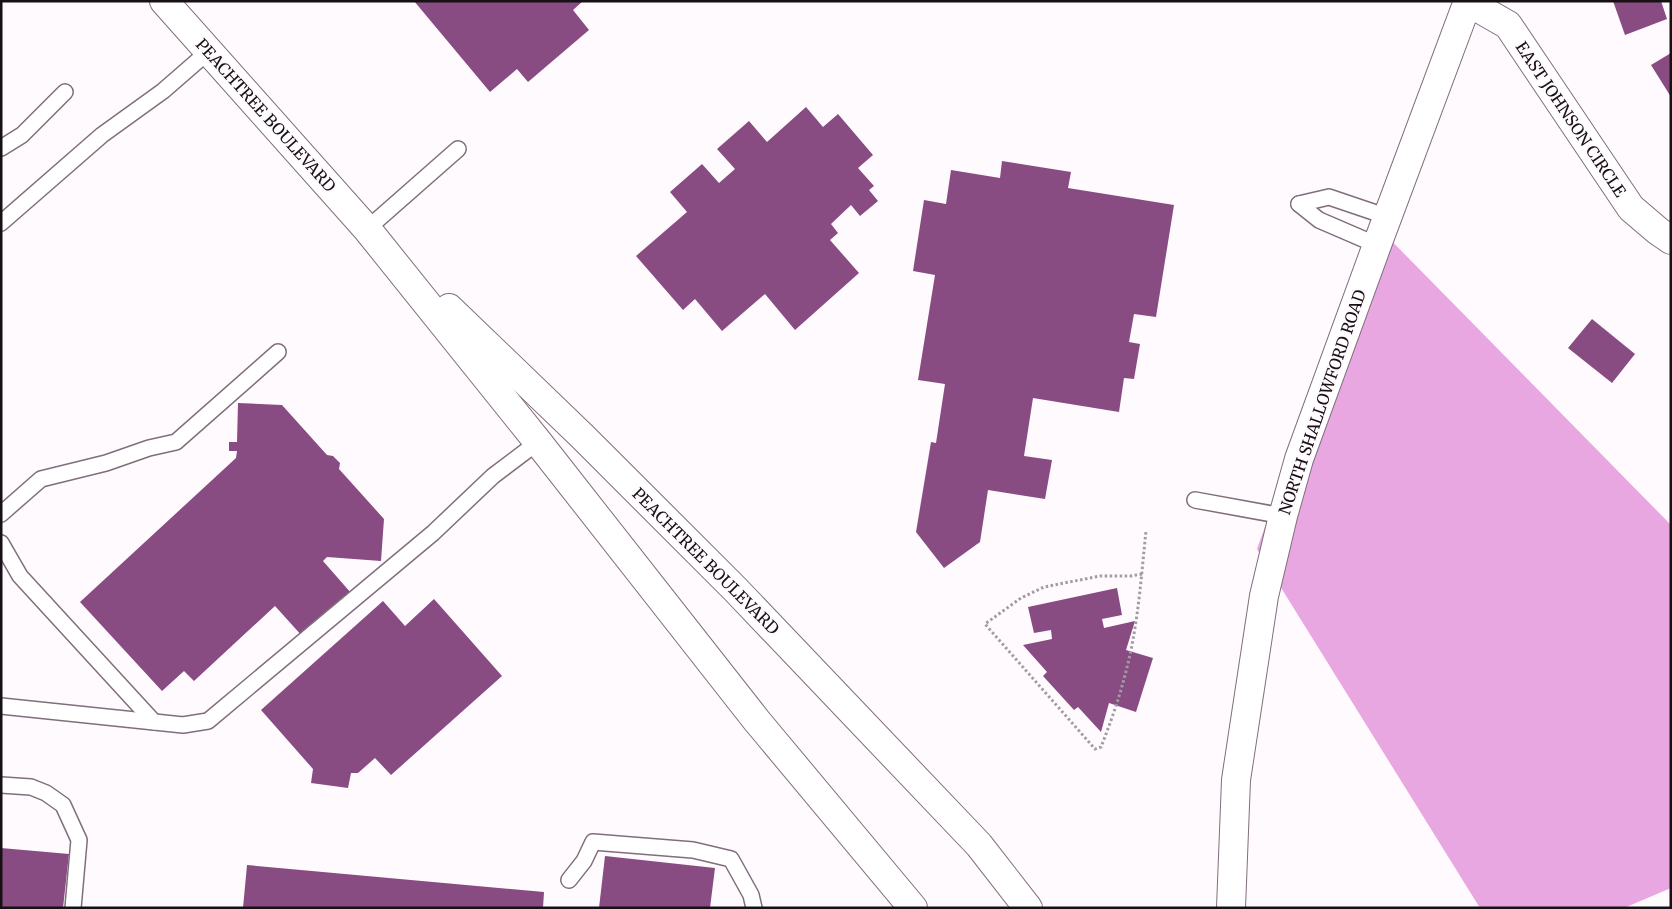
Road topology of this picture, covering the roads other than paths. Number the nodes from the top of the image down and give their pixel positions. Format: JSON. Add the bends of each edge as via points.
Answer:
{"nodes":[{"id":1,"x":164,"y":1,"type":"edge"},
{"id":2,"x":1468,"y":2,"type":"edge"},
{"id":3,"x":209,"y":51,"type":"junction"},
{"id":4,"x":65,"y":92,"type":"dead end"},
{"id":5,"x":1,"y":148,"type":"edge"},
{"id":6,"x":458,"y":149,"type":"dead end"},
{"id":7,"x":1388,"y":217,"type":"junction"},
{"id":8,"x":1,"y":223,"type":"edge"},
{"id":9,"x":367,"y":229,"type":"junction"},
{"id":10,"x":1671,"y":240,"type":"edge"},
{"id":11,"x":1377,"y":245,"type":"junction"},
{"id":12,"x":278,"y":352,"type":"dead end"},
{"id":13,"x":538,"y":442,"type":"junction"},
{"id":14,"x":1196,"y":500,"type":"dead end"},
{"id":15,"x":1,"y":514,"type":"edge"},
{"id":16,"x":1283,"y":516,"type":"junction"},
{"id":17,"x":1,"y":543,"type":"edge"},
{"id":18,"x":1,"y":706,"type":"edge"},
{"id":19,"x":154,"y":722,"type":"junction"},
{"id":20,"x":1,"y":785,"type":"edge"},
{"id":21,"x":569,"y":880,"type":"dead end"},
{"id":22,"x":73,"y":908,"type":"edge"},
{"id":23,"x":754,"y":908,"type":"edge"},
{"id":24,"x":913,"y":908,"type":"edge"},
{"id":25,"x":1028,"y":908,"type":"edge"},
{"id":26,"x":1231,"y":908,"type":"edge"}],
"edges":[{"from":1,"to":3,"type":"main road","name":"PEACHTREE BOULEVARD"},
{"from":2,"to":7,"type":"main road","name":"NORTH SHALLOWFORD ROAD"},
{"from":2,"to":10,"type":"main road","name":"EAST JOHNSON CIRCLE","via":[[1508,25],[1631,208]]},
{"from":3,"to":8,"type":"lane","via":[[163,91],[102,134]]},
{"from":3,"to":9,"type":"main road","name":"PEACHTREE BOULEVARD"},
{"from":4,"to":5,"type":"lane","via":[[22,134]]},
{"from":6,"to":9,"type":"lane"},
{"from":7,"to":11,"type":"main road","name":"NORTH SHALLOWFORD ROAD"},
{"from":7,"to":11,"type":"lane","via":[[1328,197],[1299,204],[1319,220]]},
{"from":9,"to":13,"type":"main road","name":"PEACHTREE BOULEVARD"},
{"from":9,"to":25,"type":"main road","name":"PEACHTREE BOULEVARD","via":[[736,590],[979,845]]},
{"from":11,"to":16,"type":"main road","name":"NORTH SHALLOWFORD ROAD","via":[[1300,459]]},
{"from":12,"to":15,"type":"lane","via":[[176,442],[41,479]]},
{"from":13,"to":19,"type":"lane","via":[[493,476],[433,533],[208,722],[183,725]]},
{"from":13,"to":24,"type":"main road","name":"PEACHTREE BOULEVARD","via":[[757,721]]},
{"from":14,"to":16,"type":"lane"},
{"from":16,"to":26,"type":"main road","name":"NORTH SHALLOWFORD ROAD","via":[[1264,596],[1236,780]]},
{"from":17,"to":19,"type":"lane","via":[[20,576]]},
{"from":18,"to":19,"type":"lane"},
{"from":20,"to":22,"type":"lane","via":[[31,787],[63,805],[79,840]]},
{"from":21,"to":23,"type":"lane","via":[[584,861],[593,842],[693,850],[731,859],[751,895]]}]}
